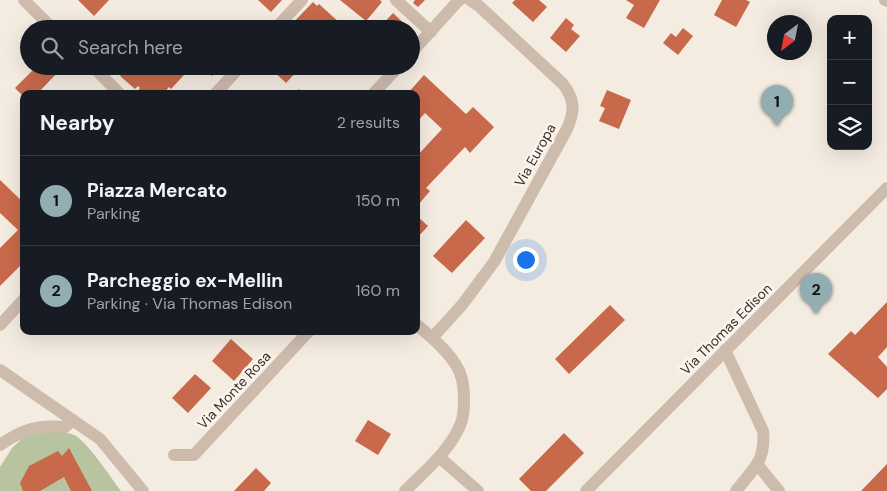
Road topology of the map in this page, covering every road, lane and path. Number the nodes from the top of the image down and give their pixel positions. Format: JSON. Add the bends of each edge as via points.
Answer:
{"nodes":[{"id":1,"x":24,"y":0,"type":"edge"},
{"id":2,"x":302,"y":0,"type":"edge"},
{"id":3,"x":396,"y":0,"type":"edge"},
{"id":4,"x":460,"y":0,"type":"edge"},
{"id":5,"x":470,"y":0,"type":"edge"},
{"id":6,"x":44,"y":20,"type":"edge"},
{"id":7,"x":283,"y":20,"type":"edge"},
{"id":8,"x":418,"y":20,"type":"edge"},
{"id":9,"x":420,"y":22,"type":"edge"},
{"id":10,"x":431,"y":32,"type":"junction"},
{"id":11,"x":420,"y":44,"type":"edge"},
{"id":12,"x":101,"y":75,"type":"edge"},
{"id":13,"x":232,"y":75,"type":"edge"},
{"id":14,"x":391,"y":75,"type":"edge"},
{"id":15,"x":116,"y":90,"type":"edge"},
{"id":16,"x":219,"y":90,"type":"edge"},
{"id":17,"x":377,"y":90,"type":"edge"},
{"id":18,"x":887,"y":188,"type":"edge"},
{"id":19,"x":20,"y":303,"type":"edge"},
{"id":20,"x":0,"y":325,"type":"edge"},
{"id":21,"x":420,"y":328,"type":"edge"},
{"id":22,"x":306,"y":335,"type":"edge"},
{"id":23,"x":432,"y":338,"type":"junction"},
{"id":24,"x":725,"y":350,"type":"junction"},
{"id":25,"x":0,"y":370,"type":"edge"},
{"id":26,"x":73,"y":420,"type":"junction"},
{"id":27,"x":0,"y":445,"type":"edge"},
{"id":28,"x":174,"y":455,"type":"dead end"},
{"id":29,"x":439,"y":457,"type":"junction"},
{"id":30,"x":758,"y":464,"type":"junction"},
{"id":31,"x":143,"y":491,"type":"edge"},
{"id":32,"x":405,"y":491,"type":"edge"},
{"id":33,"x":478,"y":491,"type":"edge"},
{"id":34,"x":586,"y":491,"type":"edge"},
{"id":35,"x":736,"y":491,"type":"edge"},
{"id":36,"x":779,"y":491,"type":"edge"}],
"edges":[{"from":1,"to":6,"type":"street"},
{"from":2,"to":7,"type":"street"},
{"from":3,"to":8,"type":"street"},
{"from":4,"to":10,"type":"street"},
{"from":5,"to":23,"type":"street","name":"Via Europa","via":[[563,84],[568,90],[573,113],[494,262]]},
{"from":9,"to":10,"type":"street"},
{"from":10,"to":11,"type":"street"},
{"from":12,"to":15,"type":"street"},
{"from":13,"to":16,"type":"street"},
{"from":14,"to":17,"type":"street"},
{"from":18,"to":24,"type":"street","name":"Via Thomas Edison"},
{"from":19,"to":20,"type":"street"},
{"from":21,"to":23,"type":"street"},
{"from":22,"to":28,"type":"street","name":"Via Monte Rosa","via":[[194,455]]},
{"from":23,"to":29,"type":"street","via":[[457,366],[464,393],[462,421]]},
{"from":24,"to":30,"type":"street","via":[[762,431],[762,456]]},
{"from":24,"to":34,"type":"street","name":"Via Thomas Edison"},
{"from":25,"to":26,"type":"street"},
{"from":26,"to":27,"type":"street","via":[[65,427],[24,430]]},
{"from":26,"to":31,"type":"street","via":[[100,439]]},
{"from":29,"to":32,"type":"street"},
{"from":29,"to":33,"type":"street"},
{"from":30,"to":35,"type":"street"},
{"from":30,"to":36,"type":"street"}]}
